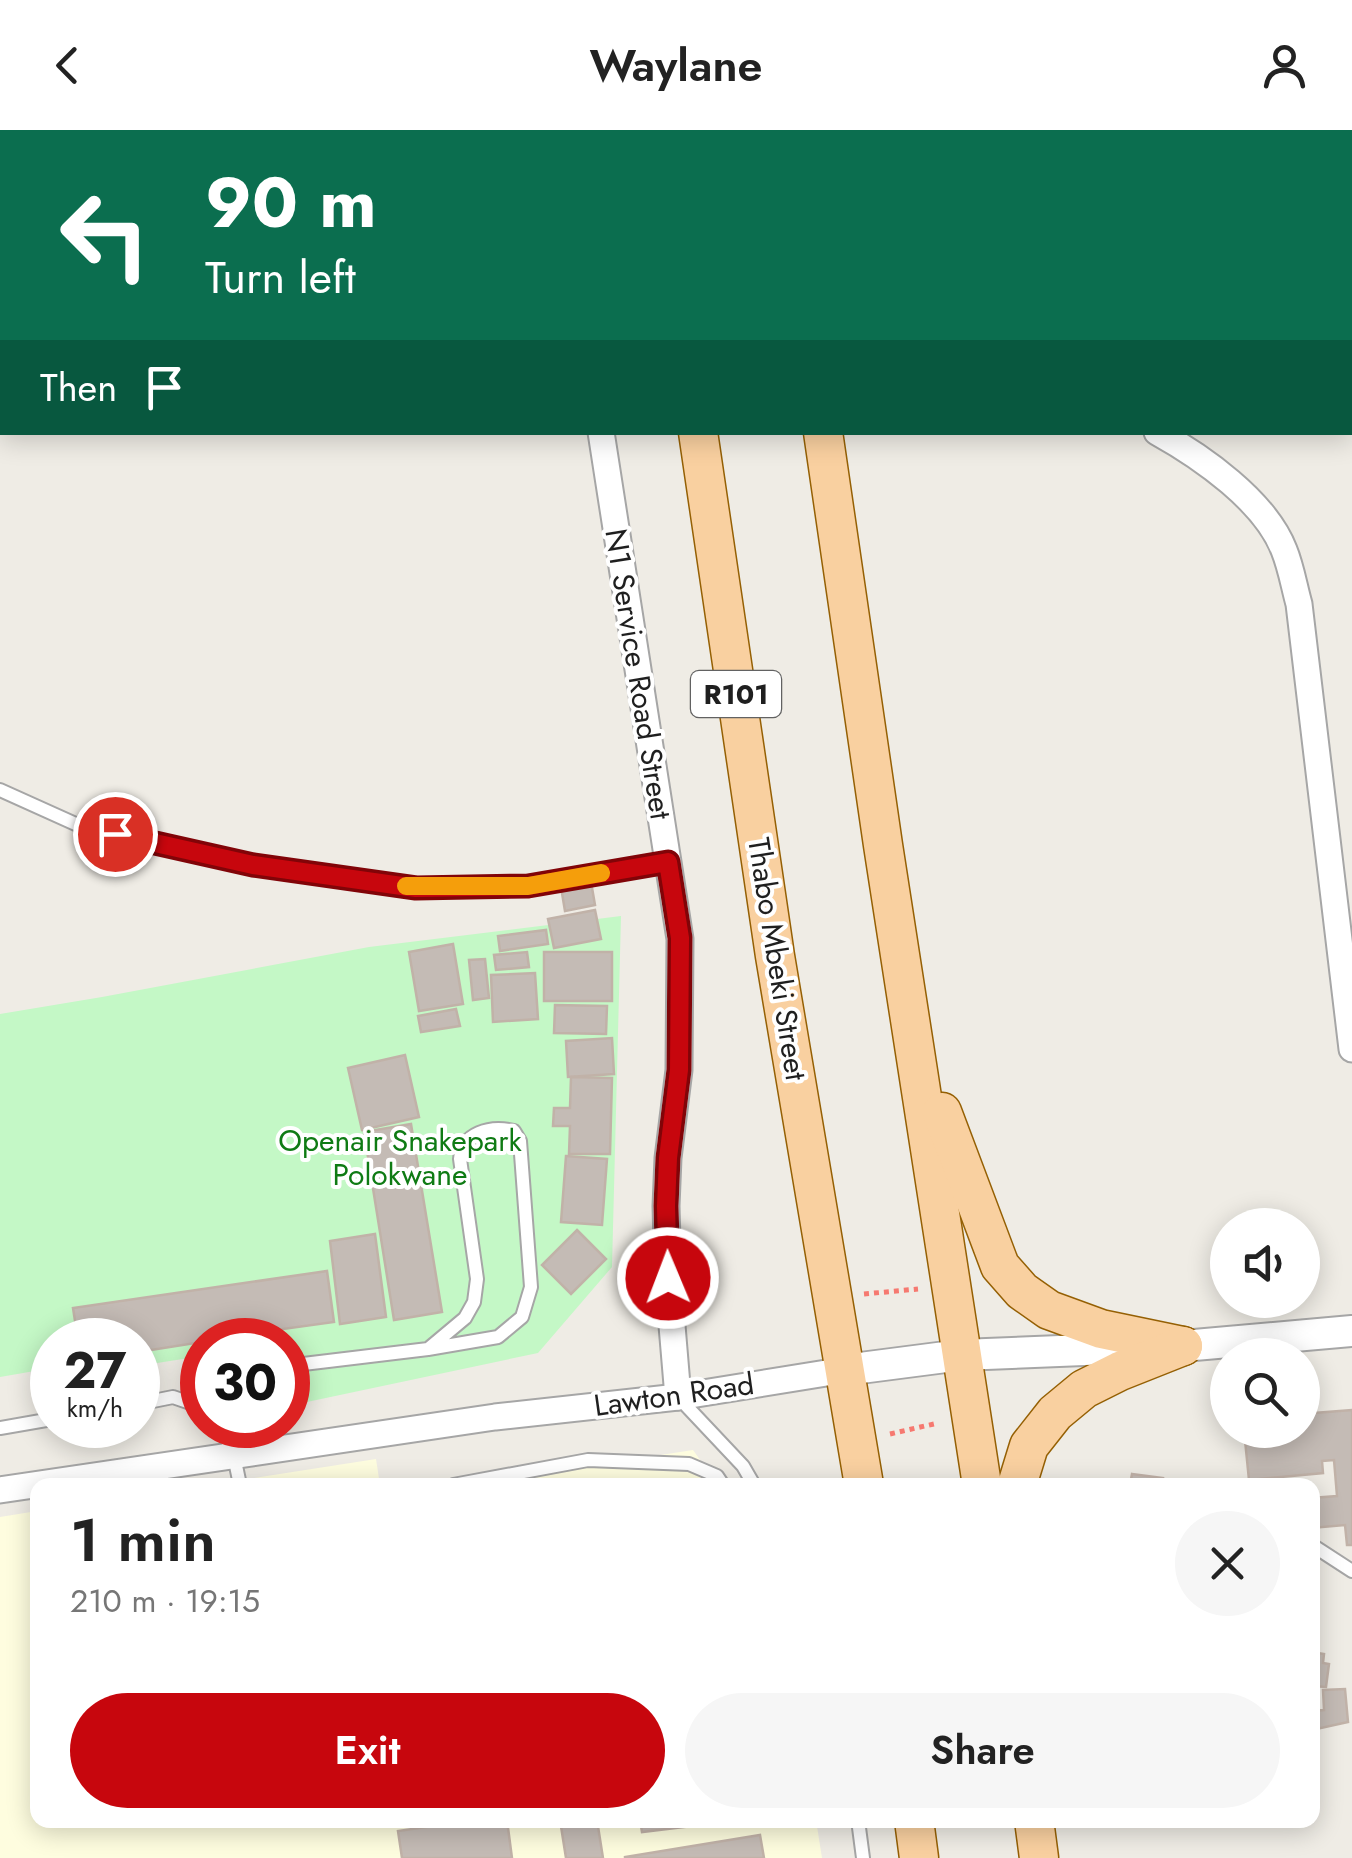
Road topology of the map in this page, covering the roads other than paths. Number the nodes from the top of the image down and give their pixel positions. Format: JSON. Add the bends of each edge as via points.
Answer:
{"nodes":[{"id":1,"x":602,"y":435,"type":"edge"},
{"id":2,"x":698,"y":435,"type":"edge"},
{"id":3,"x":822,"y":435,"type":"edge"},
{"id":4,"x":1162,"y":435,"type":"edge"},
{"id":5,"x":0,"y":790,"type":"edge"},
{"id":6,"x":668,"y":862,"type":"junction"},
{"id":7,"x":912,"y":1025,"type":"junction"},
{"id":8,"x":1352,"y":1049,"type":"edge"},
{"id":9,"x":1352,"y":1331,"type":"edge"},
{"id":10,"x":1183,"y":1346,"type":"junction"},
{"id":11,"x":428,"y":1349,"type":"junction"},
{"id":12,"x":961,"y":1355,"type":"junction"},
{"id":13,"x":310,"y":1364,"type":"edge"},
{"id":14,"x":846,"y":1370,"type":"junction"},
{"id":15,"x":678,"y":1397,"type":"junction"},
{"id":16,"x":30,"y":1422,"type":"edge"},
{"id":17,"x":0,"y":1428,"type":"edge"},
{"id":18,"x":310,"y":1433,"type":"edge"},
{"id":19,"x":230,"y":1448,"type":"edge"},
{"id":20,"x":249,"y":1448,"type":"edge"},
{"id":21,"x":234,"y":1456,"type":"junction"},
{"id":22,"x":83,"y":1478,"type":"edge"},
{"id":23,"x":239,"y":1478,"type":"edge"},
{"id":24,"x":491,"y":1478,"type":"edge"},
{"id":25,"x":718,"y":1478,"type":"edge"},
{"id":26,"x":750,"y":1478,"type":"edge"},
{"id":27,"x":863,"y":1478,"type":"edge"},
{"id":28,"x":981,"y":1478,"type":"edge"},
{"id":29,"x":1019,"y":1478,"type":"edge"},
{"id":30,"x":30,"y":1486,"type":"edge"},
{"id":31,"x":0,"y":1490,"type":"edge"},
{"id":32,"x":1320,"y":1550,"type":"edge"},
{"id":33,"x":1352,"y":1571,"type":"edge"},
{"id":34,"x":859,"y":1828,"type":"edge"},
{"id":35,"x":915,"y":1828,"type":"edge"},
{"id":36,"x":1035,"y":1828,"type":"edge"},
{"id":37,"x":864,"y":1858,"type":"edge"},
{"id":38,"x":919,"y":1858,"type":"edge"},
{"id":39,"x":1039,"y":1858,"type":"edge"}],
"edges":[{"from":1,"to":6,"type":"street","name":"N1 Service Road Street"},
{"from":2,"to":14,"type":"main road","name":"Thabo Mbeki Street","number":"R101","via":[[775,956]]},
{"from":3,"to":7,"type":"main road"},
{"from":4,"to":8,"type":"street","via":[[1252,501],[1283,547],[1300,604]]},
{"from":5,"to":6,"type":"lane","via":[[80,826],[253,865],[416,888],[528,886]]},
{"from":6,"to":15,"type":"street","name":"N1 Service Road Street","via":[[680,938],[679,1070],[666,1206]]},
{"from":7,"to":10,"type":"main road","via":[[1000,1266],[1050,1310],[1101,1330]]},
{"from":7,"to":12,"type":"main road"},
{"from":9,"to":10,"type":"street","name":"Lawton Road"},
{"from":10,"to":12,"type":"street","name":"Lawton Road"},
{"from":10,"to":29,"type":"main road","via":[[1084,1389],[1030,1446]]},
{"from":11,"to":11,"type":"lane","via":[[498,1337],[522,1317],[531,1287],[514,1131],[469,1137],[461,1147],[474,1302]]},
{"from":11,"to":13,"type":"lane"},
{"from":12,"to":14,"type":"street","name":"Lawton Road"},
{"from":12,"to":28,"type":"main road"},
{"from":14,"to":15,"type":"street","name":"Lawton Road"},
{"from":14,"to":27,"type":"main road","name":"Thabo Mbeki Street","number":"R101"},
{"from":15,"to":18,"type":"street","name":"Lawton Road"},
{"from":15,"to":26,"type":"lane"},
{"from":16,"to":17,"type":"lane"},
{"from":19,"to":21,"type":"lane"},
{"from":20,"to":21,"type":"street","name":"Lawton Road"},
{"from":21,"to":22,"type":"street","name":"Lawton Road"},
{"from":21,"to":23,"type":"lane"},
{"from":24,"to":25,"type":"lane","via":[[588,1460],[690,1464]]},
{"from":30,"to":31,"type":"street","name":"Lawton Road"},
{"from":32,"to":33,"type":"lane"},
{"from":34,"to":37,"type":"lane"},
{"from":35,"to":38,"type":"main road"},
{"from":36,"to":39,"type":"main road"}]}
